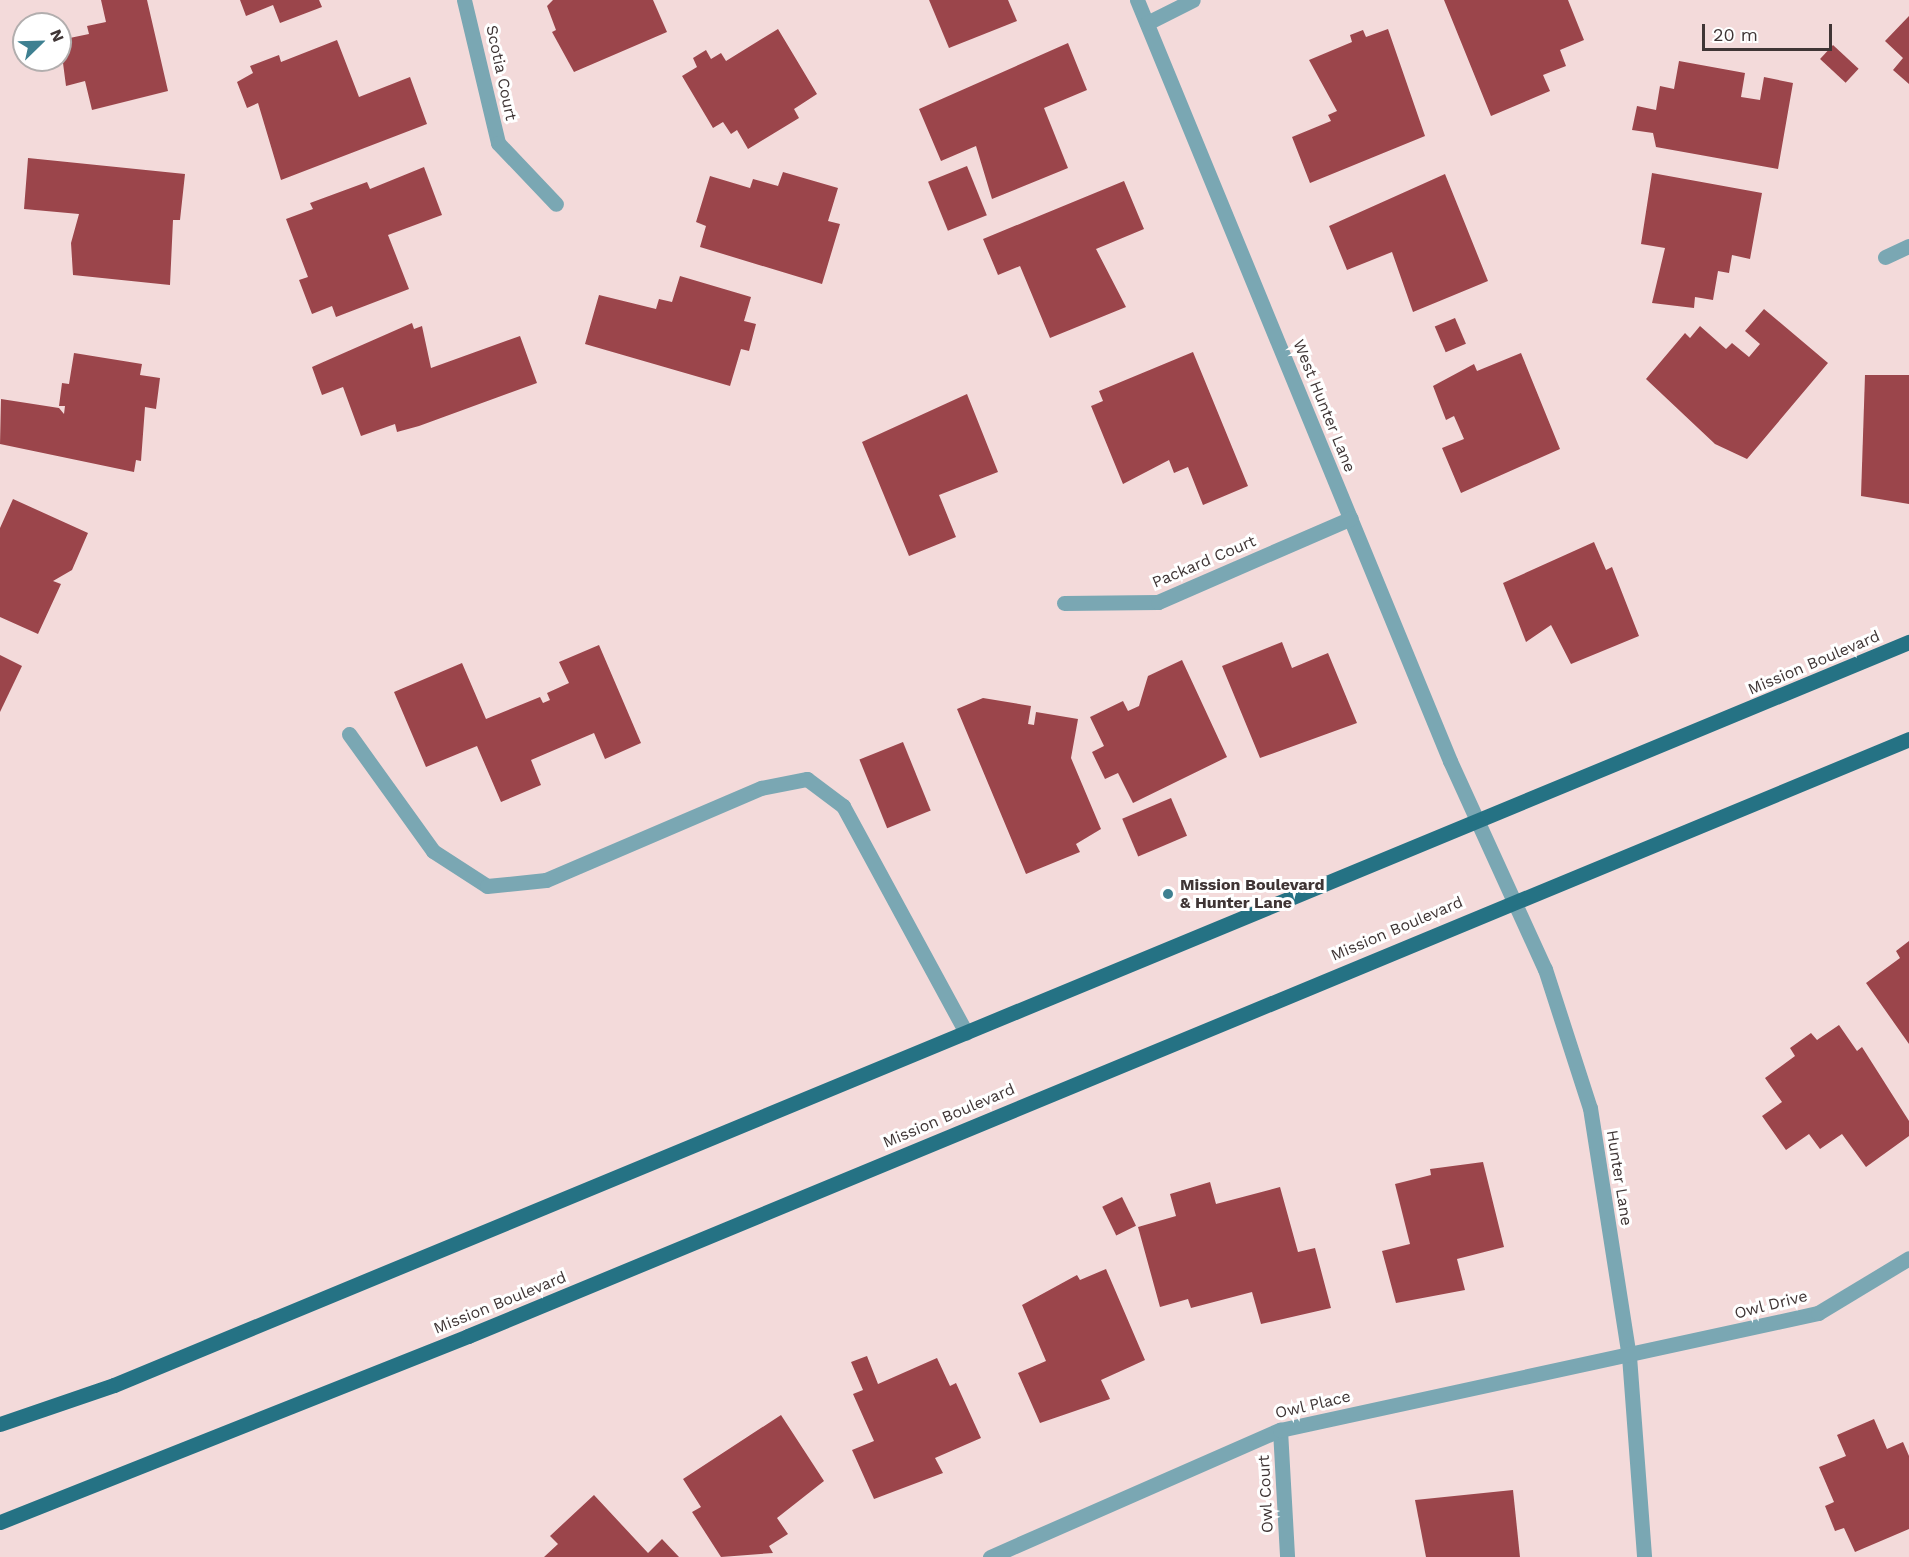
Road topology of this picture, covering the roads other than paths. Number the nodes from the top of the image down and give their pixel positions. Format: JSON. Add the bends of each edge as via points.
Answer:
{"nodes":[{"id":1,"x":464,"y":0,"type":"edge"},
{"id":2,"x":1137,"y":0,"type":"edge"},
{"id":3,"x":1193,"y":0,"type":"edge"},
{"id":4,"x":1147,"y":23,"type":"junction"},
{"id":5,"x":556,"y":204,"type":"dead end"},
{"id":6,"x":1909,"y":246,"type":"edge"},
{"id":7,"x":1885,"y":257,"type":"dead end"},
{"id":8,"x":1351,"y":518,"type":"junction"},
{"id":9,"x":1064,"y":603,"type":"dead end"},
{"id":10,"x":1909,"y":642,"type":"edge"},
{"id":11,"x":349,"y":734,"type":"dead end"},
{"id":12,"x":1909,"y":739,"type":"edge"},
{"id":13,"x":1479,"y":824,"type":"junction"},
{"id":14,"x":1514,"y":900,"type":"junction"},
{"id":15,"x":966,"y":1033,"type":"junction"},
{"id":16,"x":1909,"y":1258,"type":"edge"},
{"id":17,"x":1629,"y":1356,"type":"junction"},
{"id":18,"x":0,"y":1424,"type":"edge"},
{"id":19,"x":1280,"y":1430,"type":"junction"},
{"id":20,"x":0,"y":1522,"type":"edge"},
{"id":21,"x":990,"y":1557,"type":"edge"},
{"id":22,"x":1287,"y":1557,"type":"edge"},
{"id":23,"x":1644,"y":1557,"type":"edge"}],
"edges":[{"from":1,"to":5,"type":"street","name":"Scotia Court","via":[[498,143]]},
{"from":2,"to":4,"type":"street","name":"West Hunter Lane"},
{"from":3,"to":4,"type":"street"},
{"from":4,"to":8,"type":"street","name":"West Hunter Lane"},
{"from":6,"to":7,"type":"street"},
{"from":8,"to":9,"type":"street","name":"Packard Court","via":[[1158,602]]},
{"from":8,"to":13,"type":"street","name":"West Hunter Lane"},
{"from":10,"to":13,"type":"main road","name":"Mission Boulevard"},
{"from":11,"to":15,"type":"street","via":[[433,851],[487,886],[546,880],[761,788],[807,779],[843,806]]},
{"from":12,"to":14,"type":"main road","name":"Mission Boulevard"},
{"from":13,"to":14,"type":"street","name":"Hunter Lane"},
{"from":13,"to":15,"type":"main road","name":"Mission Boulevard"},
{"from":14,"to":17,"type":"street","name":"Hunter Lane","via":[[1545,969],[1590,1108]]},
{"from":14,"to":20,"type":"main road","name":"Mission Boulevard","via":[[479,1332]]},
{"from":15,"to":18,"type":"main road","name":"Mission Boulevard","via":[[114,1385]]},
{"from":16,"to":17,"type":"street","name":"Owl Drive","via":[[1818,1312]]},
{"from":17,"to":19,"type":"street","name":"Owl Place"},
{"from":17,"to":23,"type":"street","name":"Hunter Lane"},
{"from":19,"to":21,"type":"street","name":"Owl Place"},
{"from":19,"to":22,"type":"street","name":"Owl Court"}]}
